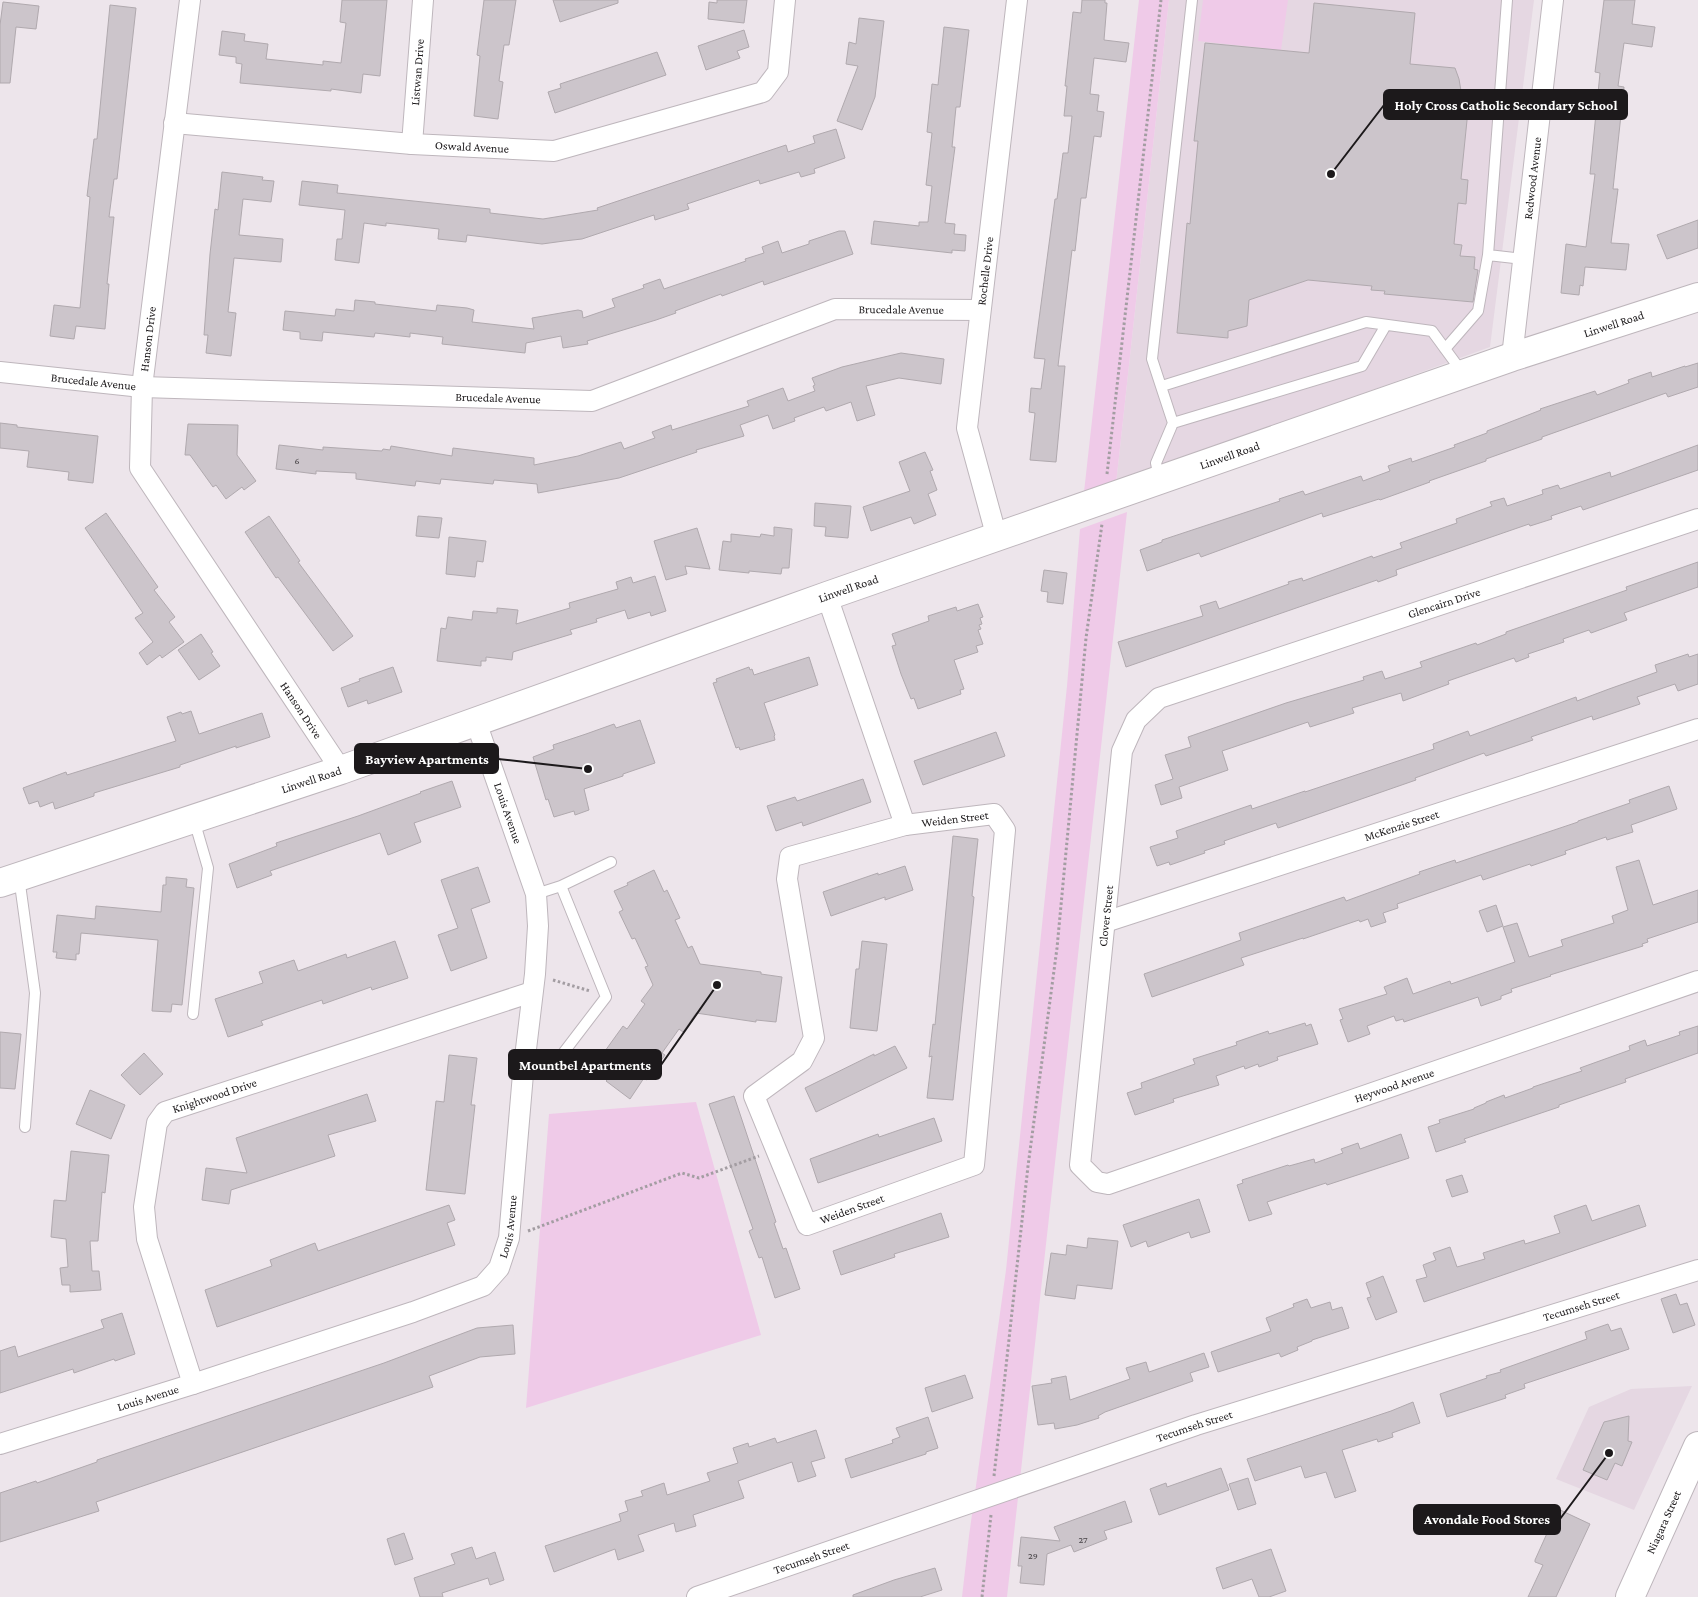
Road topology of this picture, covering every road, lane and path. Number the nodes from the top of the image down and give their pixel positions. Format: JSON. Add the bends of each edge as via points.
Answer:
{"nodes":[{"id":1,"x":190,"y":0,"type":"edge"},
{"id":2,"x":424,"y":0,"type":"edge"},
{"id":3,"x":784,"y":0,"type":"edge"},
{"id":4,"x":1017,"y":0,"type":"edge"},
{"id":5,"x":1161,"y":0,"type":"edge"},
{"id":6,"x":1192,"y":0,"type":"edge"},
{"id":7,"x":1507,"y":0,"type":"edge"},
{"id":8,"x":1553,"y":0,"type":"edge"},
{"id":9,"x":174,"y":123,"type":"junction"},
{"id":10,"x":412,"y":144,"type":"junction"},
{"id":11,"x":1488,"y":255,"type":"junction"},
{"id":12,"x":1523,"y":259,"type":"junction"},
{"id":13,"x":1698,"y":297,"type":"edge"},
{"id":14,"x":980,"y":310,"type":"junction"},
{"id":15,"x":1386,"y":325,"type":"junction"},
{"id":16,"x":1445,"y":349,"type":"junction"},
{"id":17,"x":1512,"y":357,"type":"junction"},
{"id":18,"x":0,"y":372,"type":"edge"},
{"id":19,"x":1463,"y":374,"type":"junction"},
{"id":20,"x":1162,"y":386,"type":"junction"},
{"id":21,"x":142,"y":387,"type":"junction"},
{"id":22,"x":1173,"y":423,"type":"junction"},
{"id":23,"x":1106,"y":480,"type":"dead end"},
{"id":24,"x":1160,"y":482,"type":"junction"},
{"id":25,"x":1103,"y":518,"type":"dead end"},
{"id":26,"x":1698,"y":519,"type":"edge"},
{"id":27,"x":997,"y":538,"type":"junction"},
{"id":28,"x":827,"y":596,"type":"junction"},
{"id":29,"x":1191,"y":688,"type":"joint"},
{"id":30,"x":476,"y":722,"type":"junction"},
{"id":31,"x":1698,"y":729,"type":"edge"},
{"id":32,"x":341,"y":770,"type":"junction"},
{"id":33,"x":194,"y":819,"type":"junction"},
{"id":34,"x":905,"y":825,"type":"junction"},
{"id":35,"x":611,"y":862,"type":"dead end"},
{"id":36,"x":9,"y":880,"type":"edge"},
{"id":37,"x":561,"y":886,"type":"junction"},
{"id":38,"x":536,"y":894,"type":"junction"},
{"id":39,"x":1105,"y":922,"type":"junction"},
{"id":40,"x":1698,"y":981,"type":"edge"},
{"id":41,"x":533,"y":983,"type":"junction"},
{"id":42,"x":606,"y":997,"type":"junction"},
{"id":43,"x":193,"y":1014,"type":"dead end"},
{"id":44,"x":524,"y":1074,"type":"junction"},
{"id":45,"x":25,"y":1127,"type":"dead end"},
{"id":46,"x":776,"y":1150,"type":"junction"},
{"id":47,"x":1091,"y":1176,"type":"joint"},
{"id":48,"x":510,"y":1238,"type":"junction"},
{"id":49,"x":1698,"y":1270,"type":"edge"},
{"id":50,"x":193,"y":1384,"type":"junction"},
{"id":51,"x":0,"y":1444,"type":"edge"},
{"id":52,"x":1698,"y":1446,"type":"edge"},
{"id":53,"x":994,"y":1478,"type":"dead end"},
{"id":54,"x":991,"y":1512,"type":"dead end"},
{"id":55,"x":697,"y":1597,"type":"edge"},
{"id":56,"x":982,"y":1597,"type":"edge"},
{"id":57,"x":1630,"y":1597,"type":"edge"}],
"edges":[{"from":1,"to":9,"type":"street","name":"Hanson Drive"},
{"from":2,"to":10,"type":"street","name":"Listwan Drive"},
{"from":3,"to":10,"type":"street","name":"Oswald Avenue","via":[[778,72],[763,92],[554,151]]},
{"from":4,"to":14,"type":"street","name":"Rochelle Drive"},
{"from":5,"to":23,"type":"path"},
{"from":6,"to":20,"type":"lane","via":[[1152,359]]},
{"from":7,"to":11,"type":"lane"},
{"from":8,"to":12,"type":"street","name":"Redwood Avenue"},
{"from":9,"to":10,"type":"street","name":"Oswald Avenue"},
{"from":9,"to":21,"type":"street","name":"Hanson Drive"},
{"from":11,"to":12,"type":"lane"},
{"from":11,"to":16,"type":"lane","via":[[1478,311]]},
{"from":12,"to":17,"type":"street","name":"Redwood Avenue"},
{"from":13,"to":17,"type":"main road","name":"Linwell Road"},
{"from":14,"to":21,"type":"street","name":"Brucedale Avenue","via":[[835,308],[592,401]]},
{"from":14,"to":27,"type":"street","name":"Rochelle Drive","via":[[967,428]]},
{"from":15,"to":16,"type":"lane","via":[[1432,331]]},
{"from":15,"to":20,"type":"lane","via":[[1366,322]]},
{"from":15,"to":22,"type":"lane","via":[[1362,366]]},
{"from":16,"to":19,"type":"lane"},
{"from":17,"to":19,"type":"main road","name":"Linwell Road"},
{"from":18,"to":21,"type":"street","name":"Brucedale Avenue"},
{"from":19,"to":24,"type":"main road","name":"Linwell Road"},
{"from":20,"to":22,"type":"lane"},
{"from":21,"to":32,"type":"street","name":"Hanson Drive","via":[[140,468]]},
{"from":22,"to":24,"type":"lane","via":[[1156,463]]},
{"from":24,"to":27,"type":"main road","name":"Linwell Road"},
{"from":25,"to":53,"type":"path","via":[[1086,638],[1057,948],[1028,1166]]},
{"from":26,"to":29,"type":"street","name":"Glencairn Drive"},
{"from":27,"to":28,"type":"main road","name":"Linwell Road"},
{"from":28,"to":30,"type":"main road","name":"Linwell Road"},
{"from":28,"to":34,"type":"street","name":"Weiden Street"},
{"from":29,"to":39,"type":"street","name":"Clover Street","via":[[1159,698],[1136,720],[1122,751]]},
{"from":30,"to":32,"type":"main road","name":"Linwell Road"},
{"from":30,"to":38,"type":"street","name":"Louis Avenue"},
{"from":31,"to":39,"type":"street","name":"McKenzie Street"},
{"from":32,"to":33,"type":"main road","name":"Linwell Road"},
{"from":33,"to":36,"type":"main road","name":"Linwell Road"},
{"from":33,"to":43,"type":"lane","via":[[208,868]]},
{"from":34,"to":46,"type":"street","name":"Weiden Street","via":[[790,857],[787,879],[814,1038],[802,1061],[754,1096]]},
{"from":34,"to":46,"type":"street","name":"Weiden Street","via":[[994,814],[1005,830],[974,1165],[806,1225]]},
{"from":35,"to":37,"type":"lane"},
{"from":36,"to":45,"type":"lane","via":[[36,994]]},
{"from":37,"to":38,"type":"lane"},
{"from":37,"to":42,"type":"lane"},
{"from":38,"to":41,"type":"street","name":"Louis Avenue","via":[[538,926]]},
{"from":39,"to":47,"type":"street","name":"Clover Street","via":[[1080,1166]]},
{"from":40,"to":47,"type":"street","name":"Heywood Avenue","via":[[1108,1184],[1097,1182]]},
{"from":41,"to":42,"type":"path"},
{"from":41,"to":44,"type":"street","name":"Louis Avenue"},
{"from":41,"to":50,"type":"street","name":"Knightwood Drive","via":[[165,1112],[157,1122],[144,1207],[147,1239]]},
{"from":42,"to":44,"type":"lane","via":[[551,1069]]},
{"from":44,"to":48,"type":"street","name":"Louis Avenue"},
{"from":46,"to":48,"type":"path","via":[[699,1178],[682,1173]]},
{"from":48,"to":50,"type":"street","name":"Louis Avenue","via":[[499,1268],[483,1286]]},
{"from":49,"to":55,"type":"street","name":"Tecumseh Street","via":[[1196,1425]]},
{"from":50,"to":51,"type":"street","name":"Louis Avenue"},
{"from":52,"to":57,"type":"main road","name":"Niagara Street"},
{"from":54,"to":56,"type":"path"}]}
